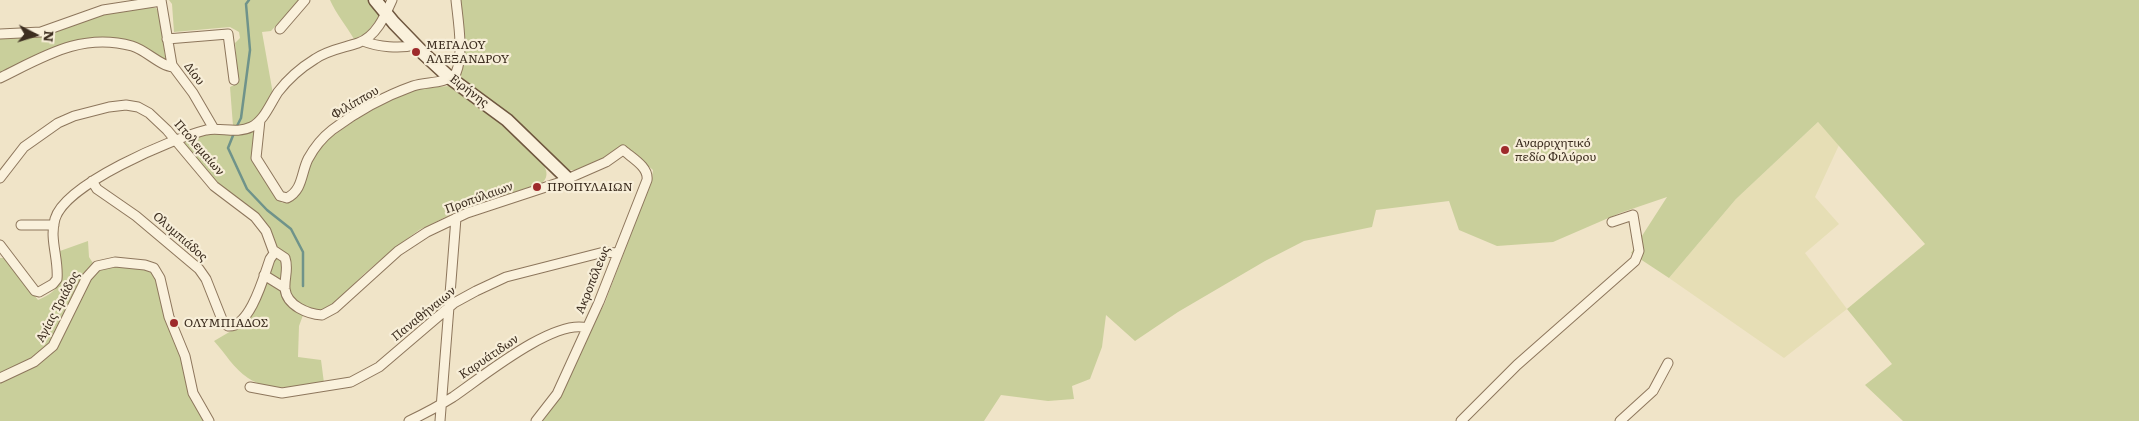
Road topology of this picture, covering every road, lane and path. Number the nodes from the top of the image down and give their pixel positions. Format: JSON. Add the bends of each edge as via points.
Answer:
{"nodes":[{"id":1,"x":161,"y":0,"type":"edge"},
{"id":2,"x":304,"y":0,"type":"edge"},
{"id":3,"x":375,"y":0,"type":"edge"},
{"id":4,"x":392,"y":0,"type":"edge"},
{"id":5,"x":456,"y":0,"type":"edge"},
{"id":6,"x":386,"y":13,"type":"junction"},
{"id":7,"x":280,"y":29,"type":"dead end"},
{"id":8,"x":0,"y":34,"type":"edge"},
{"id":9,"x":167,"y":38,"type":"junction"},
{"id":10,"x":363,"y":41,"type":"junction"},
{"id":11,"x":415,"y":45,"type":"junction"},
{"id":12,"x":172,"y":66,"type":"junction"},
{"id":13,"x":0,"y":78,"type":"edge"},
{"id":14,"x":450,"y":78,"type":"junction"},
{"id":15,"x":234,"y":80,"type":"dead end"},
{"id":16,"x":260,"y":120,"type":"junction"},
{"id":17,"x":214,"y":129,"type":"junction"},
{"id":18,"x":176,"y":142,"type":"junction"},
{"id":19,"x":623,"y":150,"type":"joint"},
{"id":20,"x":0,"y":178,"type":"edge"},
{"id":21,"x":568,"y":178,"type":"junction"},
{"id":22,"x":92,"y":181,"type":"junction"},
{"id":23,"x":456,"y":218,"type":"junction"},
{"id":24,"x":1612,"y":222,"type":"dead end"},
{"id":25,"x":21,"y":225,"type":"dead end"},
{"id":26,"x":54,"y":225,"type":"junction"},
{"id":27,"x":0,"y":245,"type":"edge"},
{"id":28,"x":276,"y":252,"type":"junction"},
{"id":29,"x":617,"y":253,"type":"junction"},
{"id":30,"x":264,"y":275,"type":"junction"},
{"id":31,"x":285,"y":288,"type":"junction"},
{"id":32,"x":448,"y":308,"type":"junction"},
{"id":33,"x":587,"y":328,"type":"junction"},
{"id":34,"x":1668,"y":363,"type":"dead end"},
{"id":35,"x":0,"y":378,"type":"edge"},
{"id":36,"x":250,"y":387,"type":"dead end"},
{"id":37,"x":440,"y":405,"type":"junction"},
{"id":38,"x":209,"y":421,"type":"edge"},
{"id":39,"x":409,"y":421,"type":"edge"},
{"id":40,"x":440,"y":421,"type":"edge"},
{"id":41,"x":536,"y":421,"type":"edge"},
{"id":42,"x":1461,"y":421,"type":"edge"},
{"id":43,"x":1620,"y":421,"type":"edge"}],
"edges":[{"from":1,"to":8,"type":"street","via":[[103,10],[41,32]]},
{"from":1,"to":9,"type":"street","name":"Δίου"},
{"from":2,"to":7,"type":"street"},
{"from":3,"to":6,"type":"street","name":"Ειρήνης"},
{"from":4,"to":6,"type":"street"},
{"from":5,"to":14,"type":"street","via":[[458,65]]},
{"from":6,"to":10,"type":"street","via":[[377,28]]},
{"from":6,"to":11,"type":"street","name":"Ειρήνης"},
{"from":9,"to":12,"type":"street","name":"Δίου"},
{"from":9,"to":15,"type":"street","via":[[228,34]]},
{"from":10,"to":11,"type":"street","via":[[398,47]]},
{"from":10,"to":16,"type":"street","via":[[325,54],[308,64],[281,89]]},
{"from":11,"to":14,"type":"street","name":"Ειρήνης"},
{"from":12,"to":13,"type":"street","via":[[134,46],[97,43],[51,52]]},
{"from":12,"to":17,"type":"street","name":"Δίου"},
{"from":14,"to":16,"type":"street","name":"Φιλίππου","via":[[405,89],[333,129],[310,156],[297,190],[285,198],[280,196],[256,158]]},
{"from":14,"to":21,"type":"street","name":"Ειρήνης","via":[[507,120]]},
{"from":16,"to":17,"type":"street","via":[[244,130]]},
{"from":17,"to":18,"type":"street"},
{"from":18,"to":20,"type":"street","name":"Πτολεμαίων","via":[[141,108],[131,105],[109,107],[67,119],[44,132],[24,147]]},
{"from":18,"to":22,"type":"street"},
{"from":18,"to":28,"type":"street","name":"Πτολεμαίων","via":[[214,186],[257,219]]},
{"from":19,"to":21,"type":"street","name":"Προπύλαιων","via":[[606,162]]},
{"from":19,"to":29,"type":"street","name":"Ακροπόλεως","via":[[648,176]]},
{"from":21,"to":23,"type":"street","name":"Προπύλαιων"},
{"from":22,"to":26,"type":"street","via":[[62,204]]},
{"from":22,"to":30,"type":"street","name":"Ολυμπιάδος","via":[[97,189],[136,216],[202,273],[223,322],[228,326],[237,325],[245,317]]},
{"from":23,"to":31,"type":"street","name":"Προπύλαιων","via":[[411,242],[326,314],[294,305]]},
{"from":23,"to":32,"type":"street"},
{"from":24,"to":42,"type":"street","via":[[1633,215],[1639,251],[1634,261],[1517,365]]},
{"from":25,"to":26,"type":"street"},
{"from":26,"to":27,"type":"street","via":[[58,275],[53,284],[42,291],[37,292]]},
{"from":28,"to":30,"type":"street","name":"Ολυμπιάδος"},
{"from":28,"to":31,"type":"street","name":"Πτολεμαίων","via":[[287,262]]},
{"from":29,"to":32,"type":"street","name":"Παναθήναιων","via":[[607,252],[506,277]]},
{"from":29,"to":33,"type":"street","name":"Ακροπόλεως"},
{"from":30,"to":31,"type":"street"},
{"from":32,"to":36,"type":"street","name":"Παναθήναιων","via":[[379,366],[351,382],[282,393]]},
{"from":32,"to":37,"type":"street"},
{"from":33,"to":37,"type":"street","name":"Καρυάτιδων","via":[[569,327],[548,335]]},
{"from":33,"to":41,"type":"street","name":"Ακροπόλεως","via":[[557,394]]},
{"from":34,"to":43,"type":"street","via":[[1653,391]]},
{"from":35,"to":38,"type":"street","name":"Αγίας Τριάδος","via":[[30,365],[50,350],[90,273],[99,264],[145,264],[152,267],[162,281],[169,317],[185,356],[193,393]]},
{"from":37,"to":39,"type":"street","name":"Καρυάτιδων"},
{"from":37,"to":40,"type":"street"}]}
